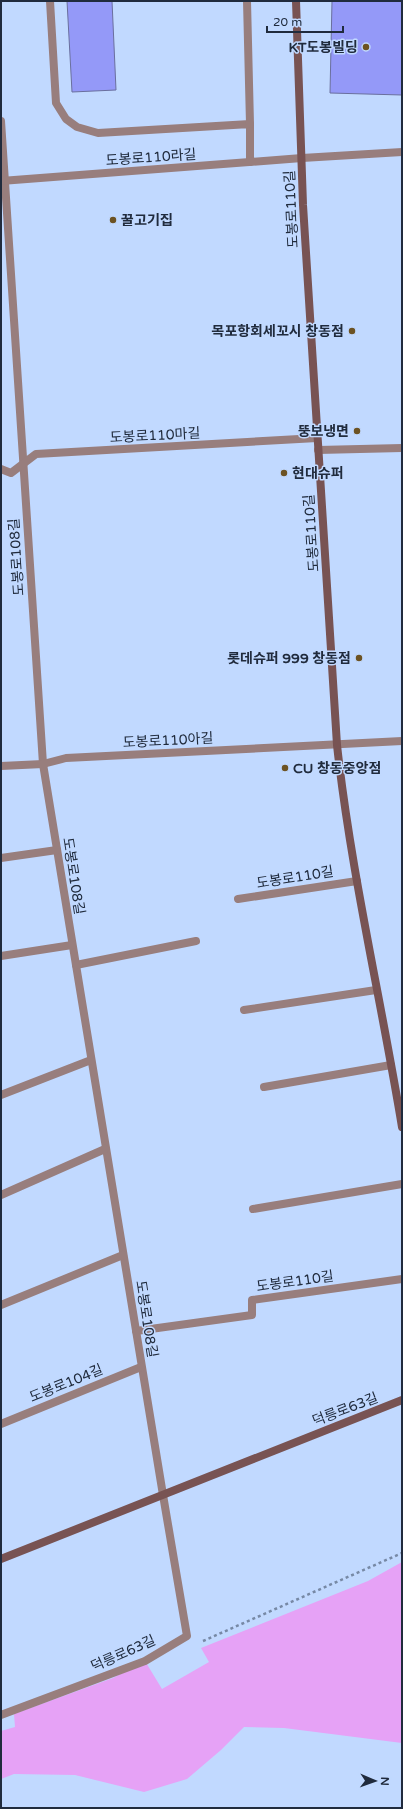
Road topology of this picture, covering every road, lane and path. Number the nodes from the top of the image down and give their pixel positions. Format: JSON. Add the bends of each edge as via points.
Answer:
{"nodes":[{"id":1,"x":50,"y":1,"type":"edge"},
{"id":2,"x":247,"y":1,"type":"edge"},
{"id":3,"x":296,"y":1,"type":"edge"},
{"id":4,"x":1,"y":121,"type":"edge"},
{"id":5,"x":250,"y":124,"type":"junction"},
{"id":6,"x":402,"y":152,"type":"edge"},
{"id":7,"x":302,"y":158,"type":"junction"},
{"id":8,"x":250,"y":162,"type":"junction"},
{"id":9,"x":3,"y":181,"type":"edge"},
{"id":10,"x":317,"y":438,"type":"junction"},
{"id":11,"x":402,"y":448,"type":"edge"},
{"id":12,"x":318,"y":450,"type":"junction"},
{"id":13,"x":23,"y":464,"type":"junction"},
{"id":14,"x":1,"y":469,"type":"edge"},
{"id":15,"x":402,"y":741,"type":"edge"},
{"id":16,"x":337,"y":744,"type":"junction"},
{"id":17,"x":43,"y":764,"type":"junction"},
{"id":18,"x":1,"y":766,"type":"edge"},
{"id":19,"x":57,"y":850,"type":"junction"},
{"id":20,"x":1,"y":858,"type":"edge"},
{"id":21,"x":357,"y":881,"type":"junction"},
{"id":22,"x":238,"y":899,"type":"dead end"},
{"id":23,"x":196,"y":941,"type":"dead end"},
{"id":24,"x":72,"y":945,"type":"junction"},
{"id":25,"x":1,"y":956,"type":"edge"},
{"id":26,"x":76,"y":964,"type":"junction"},
{"id":27,"x":376,"y":990,"type":"junction"},
{"id":28,"x":244,"y":1010,"type":"dead end"},
{"id":29,"x":91,"y":1060,"type":"junction"},
{"id":30,"x":391,"y":1065,"type":"junction"},
{"id":31,"x":264,"y":1087,"type":"dead end"},
{"id":32,"x":1,"y":1096,"type":"edge"},
{"id":33,"x":402,"y":1127,"type":"edge"},
{"id":34,"x":105,"y":1149,"type":"junction"},
{"id":35,"x":402,"y":1184,"type":"edge"},
{"id":36,"x":1,"y":1195,"type":"edge"},
{"id":37,"x":253,"y":1209,"type":"dead end"},
{"id":38,"x":123,"y":1255,"type":"junction"},
{"id":39,"x":402,"y":1279,"type":"edge"},
{"id":40,"x":1,"y":1305,"type":"edge"},
{"id":41,"x":136,"y":1331,"type":"junction"},
{"id":42,"x":141,"y":1367,"type":"junction"},
{"id":43,"x":402,"y":1400,"type":"edge"},
{"id":44,"x":1,"y":1424,"type":"edge"},
{"id":45,"x":163,"y":1495,"type":"junction"},
{"id":46,"x":402,"y":1553,"type":"edge"},
{"id":47,"x":1,"y":1559,"type":"edge"},
{"id":48,"x":199,"y":1643,"type":"dead end"},
{"id":49,"x":1,"y":1715,"type":"edge"}],
"edges":[{"from":1,"to":5,"type":"street","via":[[56,103],[66,120],[77,127],[98,133]]},
{"from":2,"to":5,"type":"street"},
{"from":3,"to":7,"type":"street","name":"도봉로110길"},
{"from":4,"to":9,"type":"street","name":"도봉로108길"},
{"from":5,"to":8,"type":"street"},
{"from":6,"to":7,"type":"street","name":"도봉로110길"},
{"from":7,"to":8,"type":"street","name":"도봉로110라길"},
{"from":7,"to":10,"type":"street","name":"도봉로110길"},
{"from":8,"to":9,"type":"street","name":"도봉로110라길"},
{"from":9,"to":13,"type":"street","name":"도봉로108길"},
{"from":10,"to":12,"type":"street","name":"도봉로110길"},
{"from":10,"to":13,"type":"street","name":"도봉로110마길","via":[[36,454]]},
{"from":11,"to":12,"type":"street"},
{"from":12,"to":16,"type":"street","name":"도봉로110길"},
{"from":13,"to":14,"type":"street","name":"도봉로110마길","via":[[11,473]]},
{"from":13,"to":17,"type":"street","name":"도봉로108길"},
{"from":15,"to":16,"type":"street","name":"도봉로110아길"},
{"from":16,"to":17,"type":"street","name":"도봉로110아길","via":[[66,758]]},
{"from":16,"to":21,"type":"street","name":"도봉로110길"},
{"from":17,"to":18,"type":"street","name":"도봉로110아길"},
{"from":17,"to":19,"type":"street","name":"도봉로108길"},
{"from":19,"to":20,"type":"street"},
{"from":19,"to":24,"type":"street","name":"도봉로108길"},
{"from":21,"to":22,"type":"street","name":"도봉로110길"},
{"from":21,"to":27,"type":"street","name":"도봉로110길"},
{"from":23,"to":26,"type":"street"},
{"from":24,"to":25,"type":"street"},
{"from":24,"to":26,"type":"street","name":"도봉로108길"},
{"from":26,"to":29,"type":"street","name":"도봉로108길"},
{"from":27,"to":28,"type":"street"},
{"from":27,"to":30,"type":"street","name":"도봉로110길"},
{"from":29,"to":32,"type":"street"},
{"from":29,"to":34,"type":"street","name":"도봉로108길"},
{"from":30,"to":31,"type":"street"},
{"from":30,"to":33,"type":"street","name":"도봉로110길"},
{"from":34,"to":36,"type":"street"},
{"from":34,"to":38,"type":"street","name":"도봉로108길"},
{"from":35,"to":37,"type":"street"},
{"from":38,"to":40,"type":"street"},
{"from":38,"to":41,"type":"street","name":"도봉로108길"},
{"from":39,"to":41,"type":"street","name":"도봉로110길","via":[[252,1300],[252,1315]]},
{"from":41,"to":42,"type":"street","name":"도봉로108길"},
{"from":42,"to":44,"type":"street","name":"도봉로104길"},
{"from":42,"to":45,"type":"street","name":"도봉로108길"},
{"from":43,"to":45,"type":"street","name":"덕릉로63길"},
{"from":45,"to":47,"type":"street","name":"덕릉로63길"},
{"from":45,"to":49,"type":"street","name":"덕릉로63길","via":[[188,1636],[146,1661]]},
{"from":46,"to":48,"type":"path"}]}
